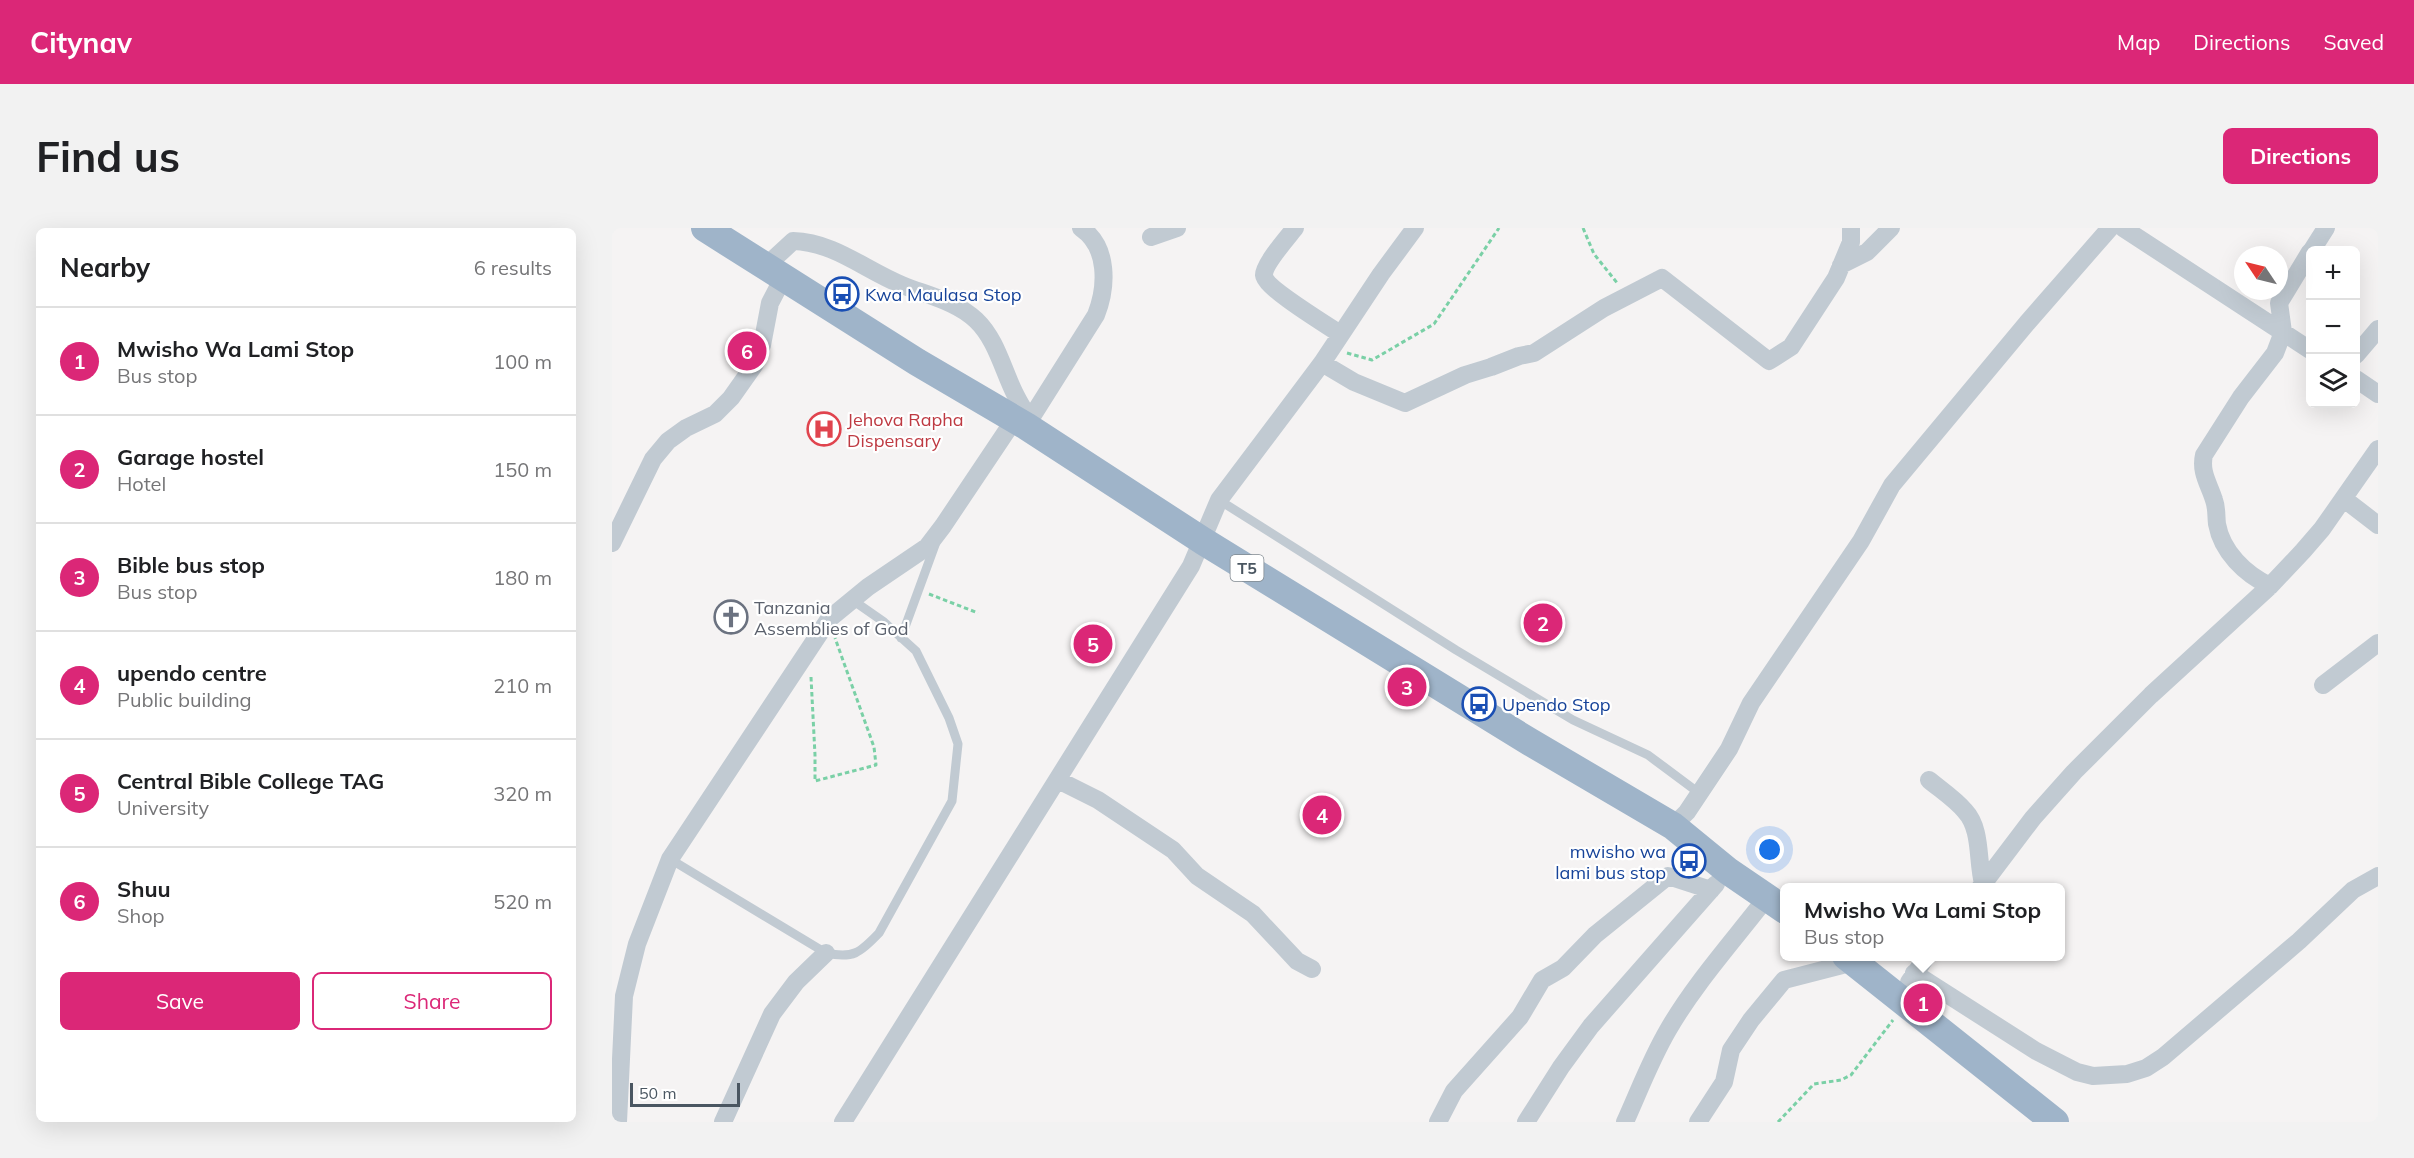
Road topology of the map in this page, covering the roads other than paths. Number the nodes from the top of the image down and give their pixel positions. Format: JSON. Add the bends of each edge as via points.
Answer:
{"nodes":[{"id":1,"x":705,"y":228,"type":"edge"},
{"id":2,"x":1081,"y":228,"type":"edge"},
{"id":3,"x":1177,"y":228,"type":"edge"},
{"id":4,"x":1295,"y":228,"type":"edge"},
{"id":5,"x":1415,"y":228,"type":"edge"},
{"id":6,"x":1851,"y":228,"type":"edge"},
{"id":7,"x":1891,"y":228,"type":"edge"},
{"id":8,"x":2110,"y":228,"type":"edge"},
{"id":9,"x":2123,"y":228,"type":"edge"},
{"id":10,"x":2326,"y":228,"type":"edge"},
{"id":11,"x":1151,"y":237,"type":"dead end"},
{"id":12,"x":2314,"y":246,"type":"edge"},
{"id":13,"x":2306,"y":259,"type":"edge"},
{"id":14,"x":1841,"y":265,"type":"junction"},
{"id":15,"x":775,"y":271,"type":"junction"},
{"id":16,"x":2378,"y":329,"type":"edge"},
{"id":17,"x":2283,"y":332,"type":"junction"},
{"id":18,"x":1336,"y":340,"type":"junction"},
{"id":19,"x":2306,"y":347,"type":"edge"},
{"id":20,"x":2357,"y":354,"type":"edge"},
{"id":21,"x":1322,"y":363,"type":"junction"},
{"id":22,"x":2360,"y":383,"type":"edge"},
{"id":23,"x":2378,"y":394,"type":"edge"},
{"id":24,"x":1023,"y":422,"type":"junction"},
{"id":25,"x":2378,"y":449,"type":"edge"},
{"id":26,"x":2344,"y":499,"type":"junction"},
{"id":27,"x":1219,"y":500,"type":"junction"},
{"id":28,"x":2378,"y":525,"type":"edge"},
{"id":29,"x":941,"y":529,"type":"junction"},
{"id":30,"x":1203,"y":541,"type":"junction"},
{"id":31,"x":612,"y":543,"type":"edge"},
{"id":32,"x":2270,"y":586,"type":"junction"},
{"id":33,"x":851,"y":599,"type":"junction"},
{"id":34,"x":901,"y":638,"type":"junction"},
{"id":35,"x":2378,"y":643,"type":"edge"},
{"id":36,"x":2323,"y":685,"type":"dead end"},
{"id":37,"x":1058,"y":780,"type":"junction"},
{"id":38,"x":1929,"y":780,"type":"dead end"},
{"id":39,"x":1699,"y":793,"type":"junction"},
{"id":40,"x":1674,"y":826,"type":"junction"},
{"id":41,"x":670,"y":859,"type":"junction"},
{"id":42,"x":2378,"y":876,"type":"edge"},
{"id":43,"x":1719,"y":881,"type":"junction"},
{"id":44,"x":1982,"y":883,"type":"edge"},
{"id":45,"x":1984,"y":883,"type":"edge"},
{"id":46,"x":1776,"y":904,"type":"edge"},
{"id":47,"x":826,"y":953,"type":"junction"},
{"id":48,"x":1844,"y":961,"type":"edge"},
{"id":49,"x":1854,"y":961,"type":"edge"},
{"id":50,"x":1925,"y":961,"type":"edge"},
{"id":51,"x":1312,"y":969,"type":"dead end"},
{"id":52,"x":1906,"y":991,"type":"junction"},
{"id":53,"x":624,"y":996,"type":"junction"},
{"id":54,"x":612,"y":1018,"type":"edge"},
{"id":55,"x":845,"y":1121,"type":"edge"},
{"id":56,"x":618,"y":1122,"type":"edge"},
{"id":57,"x":723,"y":1122,"type":"edge"},
{"id":58,"x":1438,"y":1122,"type":"edge"},
{"id":59,"x":1526,"y":1122,"type":"edge"},
{"id":60,"x":1625,"y":1122,"type":"edge"},
{"id":61,"x":1698,"y":1122,"type":"edge"},
{"id":62,"x":2055,"y":1122,"type":"edge"}],
"edges":[{"from":1,"to":15,"type":"highway","number":"T5"},
{"from":2,"to":24,"type":"street","via":[[1093,240],[1101,260],[1103,296],[1096,315]]},
{"from":3,"to":11,"type":"street"},
{"from":4,"to":18,"type":"street","via":[[1264,276]]},
{"from":5,"to":18,"type":"street"},
{"from":6,"to":14,"type":"street","via":[[1851,242]]},
{"from":7,"to":14,"type":"street","via":[[1867,252]]},
{"from":8,"to":39,"type":"street","via":[[1892,485],[1862,541],[1751,703],[1729,749]]},
{"from":9,"to":17,"type":"street"},
{"from":10,"to":12,"type":"street"},
{"from":13,"to":17,"type":"street","via":[[2279,303]]},
{"from":14,"to":21,"type":"street","via":[[1791,347],[1769,361],[1662,278],[1627,295],[1534,353],[1465,375],[1405,403],[1354,382]]},
{"from":15,"to":24,"type":"highway","number":"T5","via":[[917,362]]},
{"from":15,"to":24,"type":"street","via":[[793,241],[804,242],[834,251],[899,284],[951,304],[976,320],[992,341]]},
{"from":15,"to":31,"type":"street","via":[[755,364],[715,414],[668,441],[653,459]]},
{"from":16,"to":20,"type":"street"},
{"from":17,"to":19,"type":"street"},
{"from":17,"to":32,"type":"street","via":[[2275,353],[2241,397],[2202,464],[2216,505],[2222,540],[2239,564]]},
{"from":18,"to":21,"type":"street"},
{"from":21,"to":27,"type":"street"},
{"from":22,"to":23,"type":"street"},
{"from":24,"to":29,"type":"street"},
{"from":24,"to":30,"type":"highway","number":"T5"},
{"from":25,"to":26,"type":"street"},
{"from":26,"to":28,"type":"street"},
{"from":26,"to":32,"type":"street"},
{"from":27,"to":30,"type":"street"},
{"from":27,"to":39,"type":"lane","via":[[1573,720],[1648,755]]},
{"from":29,"to":33,"type":"street","via":[[920,553]]},
{"from":29,"to":34,"type":"lane"},
{"from":30,"to":37,"type":"street"},
{"from":30,"to":40,"type":"highway","number":"T5"},
{"from":32,"to":45,"type":"street","via":[[2074,772]]},
{"from":33,"to":34,"type":"lane"},
{"from":33,"to":41,"type":"street","via":[[829,619]]},
{"from":34,"to":47,"type":"lane","via":[[916,651],[950,718],[958,744],[952,801],[879,933],[862,951],[844,957]]},
{"from":35,"to":36,"type":"street"},
{"from":37,"to":51,"type":"street","via":[[1098,800],[1173,850],[1197,876],[1253,914],[1297,961]]},
{"from":37,"to":55,"type":"street"},
{"from":38,"to":44,"type":"street","via":[[1955,801],[1972,822]]},
{"from":39,"to":40,"type":"street"},
{"from":40,"to":43,"type":"highway","number":"T5"},
{"from":41,"to":47,"type":"lane"},
{"from":41,"to":53,"type":"street","via":[[637,944]]},
{"from":42,"to":52,"type":"street","via":[[2354,890],[2163,1058],[2127,1074],[2093,1076],[2062,1066]]},
{"from":43,"to":46,"type":"highway","number":"T5"},
{"from":43,"to":58,"type":"street","via":[[1668,876],[1595,935],[1563,968],[1542,980],[1520,1017],[1454,1091]]},
{"from":43,"to":59,"type":"street","via":[[1591,1026]]},
{"from":46,"to":60,"type":"street","via":[[1673,1021]]},
{"from":47,"to":57,"type":"street","via":[[796,982],[772,1014]]},
{"from":48,"to":61,"type":"street","via":[[1784,980],[1731,1050],[1724,1082]]},
{"from":49,"to":52,"type":"highway"},
{"from":50,"to":52,"type":"street"},
{"from":52,"to":62,"type":"highway"},
{"from":53,"to":54,"type":"street"},
{"from":53,"to":56,"type":"street"}]}
